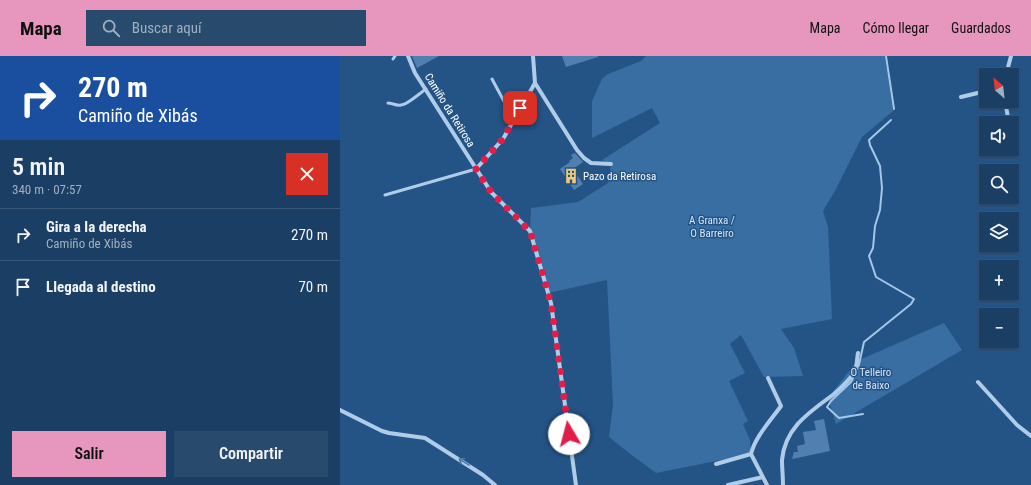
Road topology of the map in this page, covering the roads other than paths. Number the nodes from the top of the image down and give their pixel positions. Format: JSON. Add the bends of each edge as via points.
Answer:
{"nodes":[{"id":1,"x":408,"y":56,"type":"edge"},
{"id":2,"x":533,"y":56,"type":"edge"},
{"id":3,"x":1011,"y":56,"type":"edge"},
{"id":4,"x":1008,"y":68,"type":"edge"},
{"id":5,"x":492,"y":79,"type":"dead end"},
{"id":6,"x":535,"y":83,"type":"junction"},
{"id":7,"x":426,"y":89,"type":"junction"},
{"id":8,"x":979,"y":93,"type":"edge"},
{"id":9,"x":961,"y":97,"type":"dead end"},
{"id":10,"x":388,"y":103,"type":"dead end"},
{"id":11,"x":514,"y":120,"type":"junction"},
{"id":12,"x":611,"y":164,"type":"dead end"},
{"id":13,"x":476,"y":169,"type":"junction"},
{"id":14,"x":385,"y":195,"type":"dead end"},
{"id":15,"x":858,"y":353,"type":"dead end"},
{"id":16,"x":768,"y":378,"type":"dead end"},
{"id":17,"x":978,"y":382,"type":"dead end"},
{"id":18,"x":340,"y":410,"type":"edge"},
{"id":19,"x":1031,"y":436,"type":"edge"},
{"id":20,"x":751,"y":454,"type":"junction"},
{"id":21,"x":716,"y":464,"type":"dead end"},
{"id":22,"x":763,"y":477,"type":"junction"},
{"id":23,"x":495,"y":485,"type":"edge"},
{"id":24,"x":576,"y":485,"type":"edge"},
{"id":25,"x":728,"y":485,"type":"edge"},
{"id":26,"x":767,"y":485,"type":"edge"},
{"id":27,"x":783,"y":485,"type":"edge"}],
"edges":[{"from":1,"to":7,"type":"street","name":"Camiño da Retirosa"},
{"from":2,"to":6,"type":"street"},
{"from":3,"to":4,"type":"street"},
{"from":5,"to":11,"type":"lane"},
{"from":6,"to":11,"type":"street"},
{"from":6,"to":12,"type":"street","via":[[584,158],[591,163]]},
{"from":7,"to":10,"type":"lane","via":[[402,106]]},
{"from":7,"to":13,"type":"street","name":"Camiño da Retirosa"},
{"from":8,"to":9,"type":"street"},
{"from":11,"to":13,"type":"street","via":[[503,139]]},
{"from":13,"to":14,"type":"lane"},
{"from":13,"to":24,"type":"street","name":"Camiño da Retirosa","via":[[491,192],[530,231],[551,303]]},
{"from":15,"to":27,"type":"street","via":[[855,370],[848,381],[802,418],[790,436],[782,460]]},
{"from":16,"to":20,"type":"street","via":[[781,406],[756,441]]},
{"from":17,"to":19,"type":"street","via":[[1017,425]]},
{"from":23,"to":18,"type":"street","one_way":true,"via":[[483,474],[425,438],[382,431]]},
{"from":20,"to":21,"type":"street"},
{"from":20,"to":22,"type":"street"},
{"from":22,"to":25,"type":"street"},
{"from":22,"to":26,"type":"street"}]}
